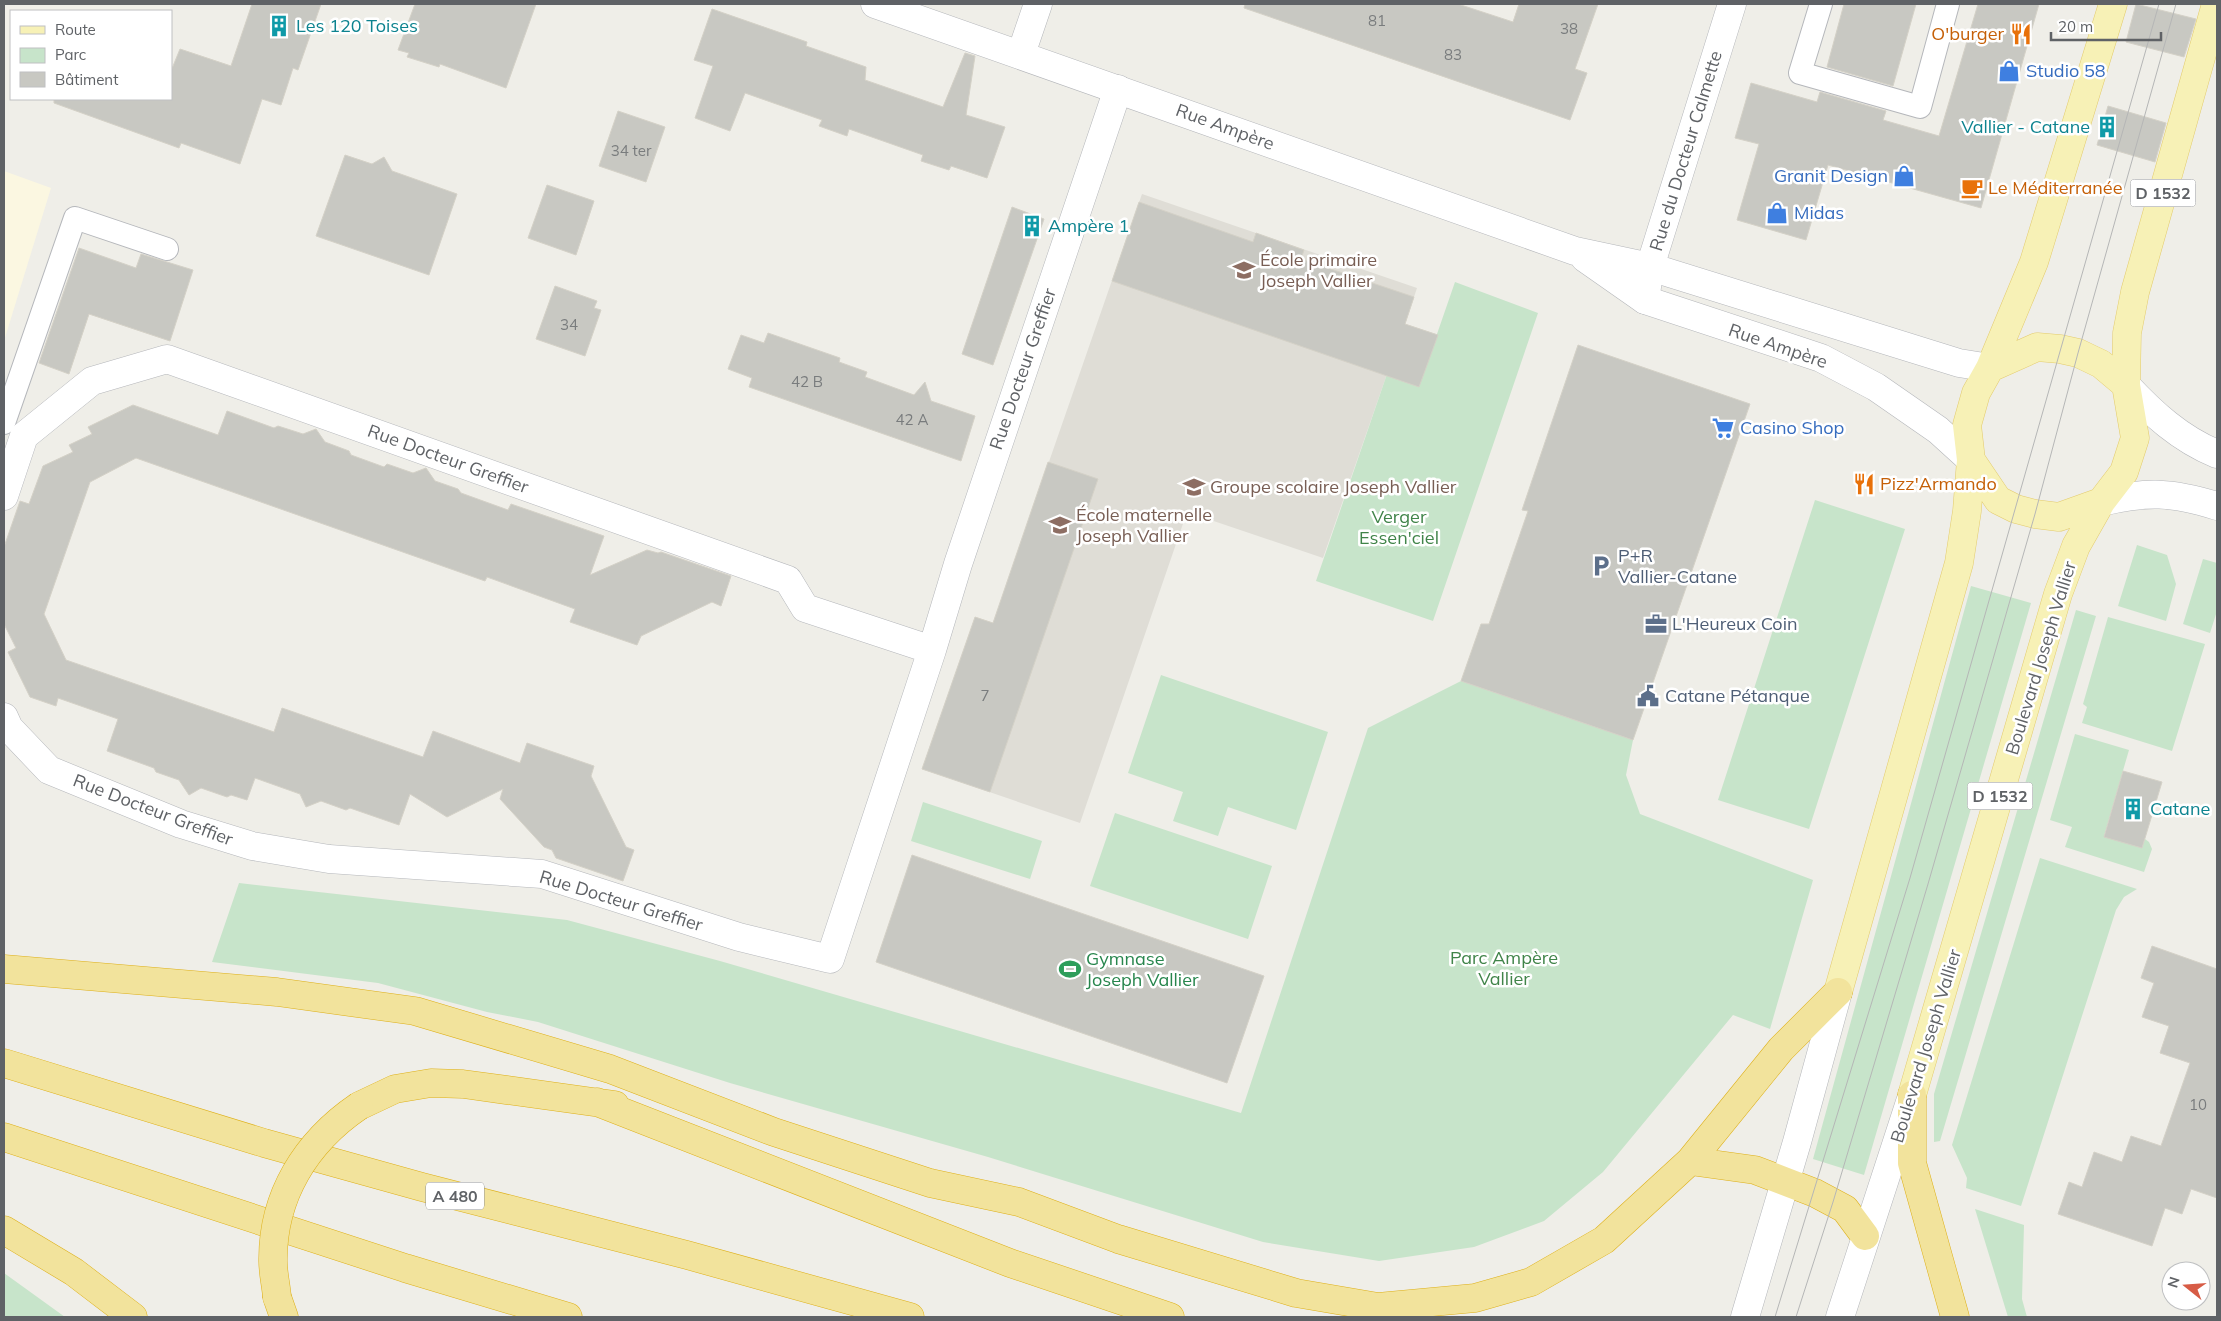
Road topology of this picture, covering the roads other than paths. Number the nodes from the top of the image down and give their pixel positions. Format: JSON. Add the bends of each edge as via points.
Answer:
{"nodes":[{"id":1,"x":875,"y":4,"type":"edge"},
{"id":2,"x":1038,"y":4,"type":"edge"},
{"id":3,"x":1732,"y":4,"type":"edge"},
{"id":4,"x":1821,"y":4,"type":"edge"},
{"id":5,"x":1948,"y":4,"type":"edge"},
{"id":6,"x":2114,"y":4,"type":"edge"},
{"id":7,"x":2216,"y":4,"type":"edge"},
{"id":8,"x":1021,"y":54,"type":"junction"},
{"id":9,"x":1118,"y":90,"type":"junction"},
{"id":10,"x":167,"y":249,"type":"dead end"},
{"id":11,"x":1575,"y":251,"type":"junction"},
{"id":12,"x":1650,"y":266,"type":"junction"},
{"id":13,"x":1645,"y":300,"type":"junction"},
{"id":14,"x":1990,"y":368,"type":"junction"},
{"id":15,"x":2126,"y":385,"type":"junction"},
{"id":16,"x":4,"y":423,"type":"edge"},
{"id":17,"x":2217,"y":454,"type":"edge"},
{"id":18,"x":1971,"y":460,"type":"junction"},
{"id":19,"x":6,"y":477,"type":"edge"},
{"id":20,"x":2101,"y":502,"type":"junction"},
{"id":21,"x":2217,"y":506,"type":"edge"},
{"id":22,"x":932,"y":650,"type":"junction"},
{"id":23,"x":4,"y":717,"type":"edge"},
{"id":24,"x":4,"y":969,"type":"edge"},
{"id":25,"x":1838,"y":992,"type":"junction"},
{"id":26,"x":4,"y":1063,"type":"edge"},
{"id":27,"x":1912,"y":1095,"type":"junction"},
{"id":28,"x":597,"y":1102,"type":"junction"},
{"id":29,"x":774,"y":1132,"type":"junction"},
{"id":30,"x":4,"y":1137,"type":"edge"},
{"id":31,"x":1690,"y":1161,"type":"junction"},
{"id":32,"x":1786,"y":1180,"type":"junction"},
{"id":33,"x":4,"y":1230,"type":"edge"},
{"id":34,"x":1865,"y":1236,"type":"junction"},
{"id":35,"x":281,"y":1307,"type":"edge"},
{"id":36,"x":133,"y":1317,"type":"edge"},
{"id":37,"x":568,"y":1317,"type":"edge"},
{"id":38,"x":910,"y":1317,"type":"edge"},
{"id":39,"x":1170,"y":1317,"type":"edge"},
{"id":40,"x":1745,"y":1317,"type":"edge"},
{"id":41,"x":1840,"y":1317,"type":"edge"},
{"id":42,"x":1955,"y":1317,"type":"edge"}],
"edges":[{"from":1,"to":8,"type":"street","name":"Rue Ampère"},
{"from":2,"to":8,"type":"street"},
{"from":3,"to":12,"type":"street","name":"Rue du Docteur Calmette"},
{"from":4,"to":5,"type":"lane","via":[[1800,73],[1920,107]]},
{"from":6,"to":14,"type":"main road","via":[[2034,262]]},
{"from":7,"to":15,"type":"main road","name":"Boulevard Joseph Vallier","number":"D 1532","via":[[2135,292],[2127,333]]},
{"from":8,"to":9,"type":"street","name":"Rue Ampère"},
{"from":9,"to":11,"type":"street","name":"Rue Ampère"},
{"from":9,"to":22,"type":"street","name":"Rue Docteur Greffier"},
{"from":10,"to":16,"type":"lane","via":[[74,218]]},
{"from":11,"to":12,"type":"street","name":"Rue Ampère"},
{"from":11,"to":13,"type":"street","name":"Rue Ampère"},
{"from":12,"to":13,"type":"street","name":"Rue du Docteur Calmette"},
{"from":12,"to":14,"type":"street","name":"Rue Ampère","via":[[1959,363]]},
{"from":13,"to":18,"type":"street","name":"Rue Ampère","via":[[1821,358],[1876,387],[1938,430]]},
{"from":14,"to":15,"type":"main road","via":[[2037,347],[2060,349],[2101,364]]},
{"from":14,"to":18,"type":"main road","via":[[1976,393],[1967,425]]},
{"from":15,"to":17,"type":"street","via":[[2165,424]]},
{"from":15,"to":20,"type":"main road","name":"Boulevard Joseph Vallier","number":"D 1532","via":[[2135,438],[2124,472]]},
{"from":18,"to":20,"type":"main road","via":[[1998,500],[2016,509],[2059,517]]},
{"from":18,"to":25,"type":"main road","via":[[1959,563]]},
{"from":19,"to":22,"type":"street","name":"Rue Docteur Greffier","via":[[24,436],[92,381],[167,360],[788,580],[805,608]]},
{"from":20,"to":21,"type":"street","via":[[2134,494],[2157,494],[2190,498]]},
{"from":20,"to":27,"type":"main road","name":"Boulevard Joseph Vallier","number":"D 1532","via":[[2076,546],[2058,594]]},
{"from":22,"to":23,"type":"street","name":"Rue Docteur Greffier","via":[[830,958],[739,937],[542,874],[329,859],[252,846],[181,824],[49,770],[8,728]]},
{"from":24,"to":29,"type":"highway","via":[[277,992],[415,1011],[610,1070]]},
{"from":25,"to":31,"type":"highway","via":[[1781,1049]]},
{"from":25,"to":32,"type":"street"},
{"from":26,"to":38,"type":"highway","number":"A 480","via":[[264,1143]]},
{"from":27,"to":34,"type":"street","name":"Boulevard Joseph Vallier","number":"D 1532"},
{"from":27,"to":42,"type":"highway","via":[[1912,1163]]},
{"from":28,"to":29,"type":"highway"},
{"from":28,"to":35,"type":"highway","bridge":true,"via":[[463,1084],[431,1083],[395,1089],[359,1106],[341,1118],[307,1153],[287,1188],[275,1228],[273,1262]]},
{"from":28,"to":39,"type":"highway","via":[[1010,1263]]},
{"from":29,"to":31,"type":"highway","via":[[930,1183],[1019,1202],[1118,1239],[1296,1293],[1378,1307],[1475,1298],[1531,1282],[1604,1240]]},
{"from":30,"to":37,"type":"highway","via":[[405,1268]]},
{"from":31,"to":32,"type":"highway","via":[[1755,1170]]},
{"from":32,"to":34,"type":"highway","via":[[1845,1210]]},
{"from":32,"to":40,"type":"street"},
{"from":33,"to":36,"type":"highway","via":[[74,1272]]},
{"from":34,"to":41,"type":"street","name":"Boulevard Joseph Vallier","number":"D 1532"}]}
